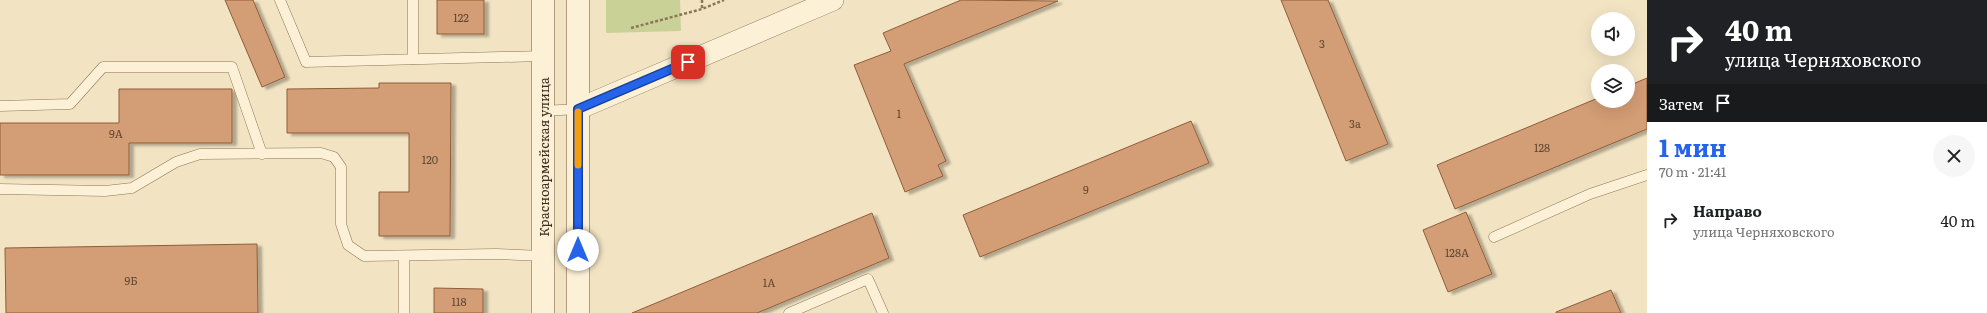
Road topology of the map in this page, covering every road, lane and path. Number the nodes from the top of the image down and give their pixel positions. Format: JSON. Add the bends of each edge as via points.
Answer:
{"nodes":[{"id":1,"x":280,"y":0,"type":"edge"},
{"id":2,"x":413,"y":0,"type":"edge"},
{"id":3,"x":543,"y":0,"type":"edge"},
{"id":4,"x":578,"y":0,"type":"edge"},
{"id":5,"x":702,"y":0,"type":"edge"},
{"id":6,"x":724,"y":0,"type":"edge"},
{"id":7,"x":833,"y":0,"type":"edge"},
{"id":8,"x":702,"y":9,"type":"junction"},
{"id":9,"x":631,"y":28,"type":"dead end"},
{"id":10,"x":543,"y":56,"type":"junction"},
{"id":11,"x":413,"y":59,"type":"junction"},
{"id":12,"x":0,"y":106,"type":"edge"},
{"id":13,"x":578,"y":109,"type":"junction"},
{"id":14,"x":543,"y":111,"type":"junction"},
{"id":15,"x":262,"y":154,"type":"junction"},
{"id":16,"x":1647,"y":175,"type":"edge"},
{"id":17,"x":0,"y":189,"type":"edge"},
{"id":18,"x":1494,"y":237,"type":"dead end"},
{"id":19,"x":404,"y":256,"type":"junction"},
{"id":20,"x":543,"y":256,"type":"junction"},
{"id":21,"x":404,"y":313,"type":"edge"},
{"id":22,"x":543,"y":313,"type":"edge"},
{"id":23,"x":578,"y":313,"type":"edge"},
{"id":24,"x":789,"y":313,"type":"edge"},
{"id":25,"x":883,"y":313,"type":"edge"}],
"edges":[{"from":1,"to":11,"type":"lane","via":[[306,62]]},
{"from":2,"to":11,"type":"lane"},
{"from":3,"to":10,"type":"main road","name":"Красноармейская улица"},
{"from":4,"to":13,"type":"main road"},
{"from":5,"to":8,"type":"path"},
{"from":6,"to":8,"type":"path"},
{"from":7,"to":13,"type":"street"},
{"from":8,"to":9,"type":"path"},
{"from":10,"to":11,"type":"lane"},
{"from":10,"to":14,"type":"main road","name":"Красноармейская улица"},
{"from":12,"to":15,"type":"lane","via":[[70,104],[103,67],[232,67]]},
{"from":13,"to":14,"type":"lane"},
{"from":13,"to":23,"type":"main road"},
{"from":14,"to":20,"type":"main road","name":"Красноармейская улица"},
{"from":15,"to":17,"type":"lane","via":[[200,154],[176,162],[132,188]]},
{"from":15,"to":19,"type":"lane","via":[[321,153],[334,157],[341,168],[341,224],[348,245],[364,256]]},
{"from":16,"to":18,"type":"lane","via":[[1590,194]]},
{"from":19,"to":20,"type":"lane"},
{"from":19,"to":21,"type":"lane"},
{"from":20,"to":22,"type":"main road","name":"Красноармейская улица"},
{"from":24,"to":25,"type":"lane","via":[[868,279]]}]}
